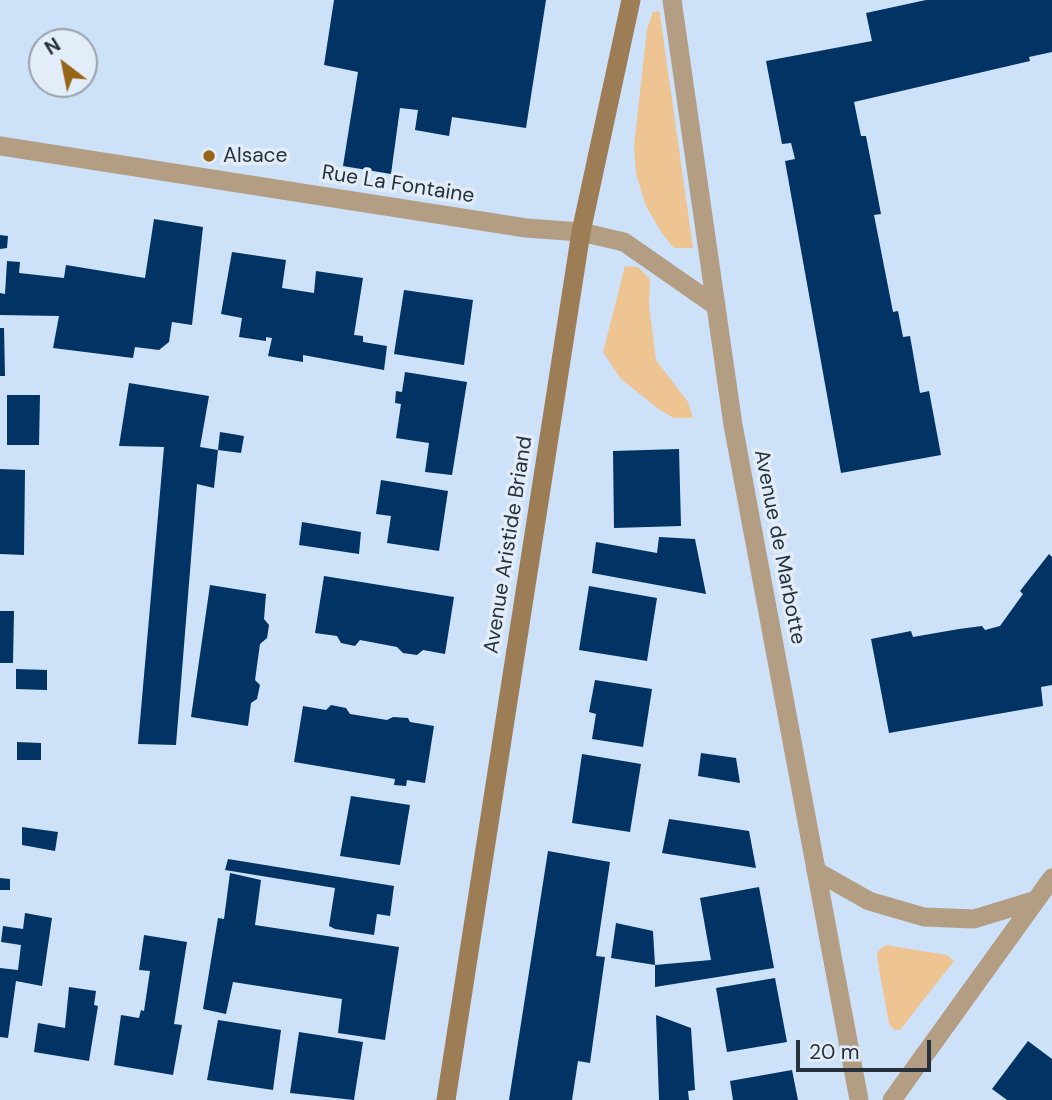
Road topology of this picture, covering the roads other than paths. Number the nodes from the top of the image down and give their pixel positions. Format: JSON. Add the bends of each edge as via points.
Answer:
{"nodes":[{"id":1,"x":631,"y":0,"type":"edge"},
{"id":2,"x":673,"y":0,"type":"edge"},
{"id":3,"x":0,"y":146,"type":"edge"},
{"id":4,"x":581,"y":232,"type":"junction"},
{"id":5,"x":716,"y":306,"type":"junction"},
{"id":6,"x":816,"y":871,"type":"junction"},
{"id":7,"x":1052,"y":878,"type":"edge"},
{"id":8,"x":1036,"y":900,"type":"junction"},
{"id":9,"x":446,"y":1100,"type":"edge"},
{"id":10,"x":859,"y":1100,"type":"edge"},
{"id":11,"x":892,"y":1100,"type":"edge"}],
"edges":[{"from":1,"to":4,"type":"main road","name":"Avenue Aristide Briand"},
{"from":2,"to":5,"type":"street","name":"Avenue de Marbotte"},
{"from":3,"to":4,"type":"street","name":"Rue La Fontaine","via":[[526,228]]},
{"from":4,"to":5,"type":"street","name":"Rue La Fontaine","via":[[624,242]]},
{"from":4,"to":9,"type":"main road","name":"Avenue Aristide Briand"},
{"from":5,"to":6,"type":"street","name":"Avenue de Marbotte","via":[[733,425]]},
{"from":6,"to":8,"type":"street","via":[[869,901],[924,917],[974,919]]},
{"from":6,"to":10,"type":"street","name":"Avenue de Marbotte"},
{"from":7,"to":8,"type":"street"},
{"from":8,"to":11,"type":"street"}]}
